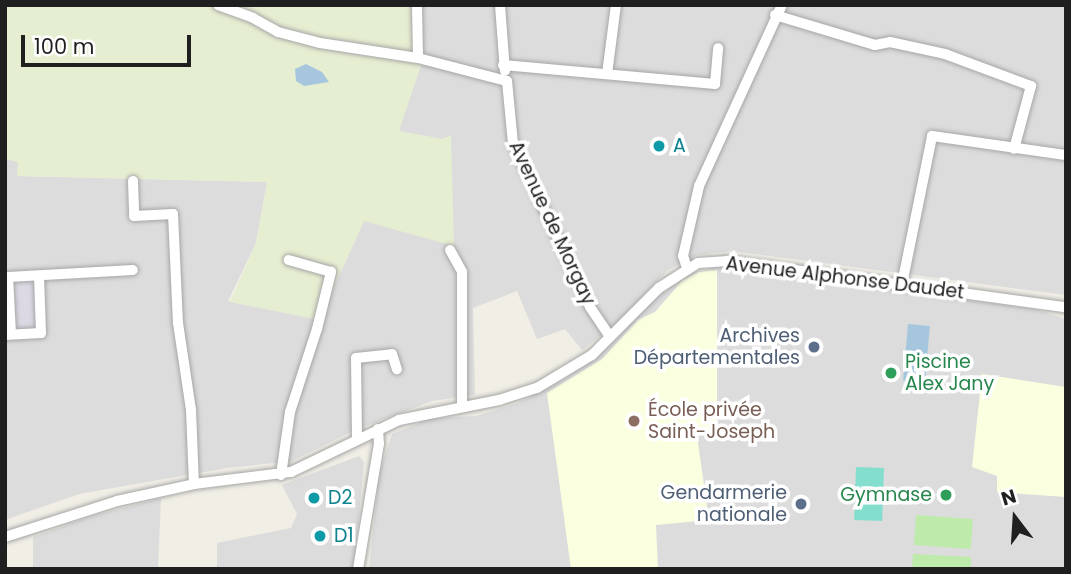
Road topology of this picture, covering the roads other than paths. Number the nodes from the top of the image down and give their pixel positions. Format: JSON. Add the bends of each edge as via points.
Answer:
{"nodes":[{"id":1,"x":218,"y":5,"type":"edge"},
{"id":2,"x":416,"y":5,"type":"edge"},
{"id":3,"x":500,"y":5,"type":"edge"},
{"id":4,"x":616,"y":5,"type":"edge"},
{"id":5,"x":779,"y":10,"type":"edge"},
{"id":6,"x":718,"y":47,"type":"dead end"},
{"id":7,"x":418,"y":58,"type":"junction"},
{"id":8,"x":503,"y":65,"type":"junction"},
{"id":9,"x":607,"y":74,"type":"junction"},
{"id":10,"x":507,"y":81,"type":"junction"},
{"id":11,"x":1014,"y":149,"type":"junction"},
{"id":12,"x":1066,"y":155,"type":"edge"},
{"id":13,"x":133,"y":181,"type":"dead end"},
{"id":14,"x":450,"y":250,"type":"dead end"},
{"id":15,"x":289,"y":260,"type":"dead end"},
{"id":16,"x":687,"y":268,"type":"junction"},
{"id":17,"x":132,"y":270,"type":"dead end"},
{"id":18,"x":39,"y":276,"type":"junction"},
{"id":19,"x":902,"y":284,"type":"junction"},
{"id":20,"x":1066,"y":307,"type":"edge"},
{"id":21,"x":8,"y":334,"type":"edge"},
{"id":22,"x":610,"y":337,"type":"junction"},
{"id":23,"x":397,"y":369,"type":"dead end"},
{"id":24,"x":462,"y":407,"type":"junction"},
{"id":25,"x":378,"y":429,"type":"junction"},
{"id":26,"x":357,"y":439,"type":"junction"},
{"id":27,"x":281,"y":475,"type":"junction"},
{"id":28,"x":194,"y":484,"type":"junction"},
{"id":29,"x":5,"y":537,"type":"edge"},
{"id":30,"x":358,"y":569,"type":"edge"}],
"edges":[{"from":1,"to":7,"type":"street","via":[[278,32]]},
{"from":2,"to":7,"type":"street"},
{"from":3,"to":8,"type":"street","name":"Avenue de Morgay"},
{"from":4,"to":9,"type":"street"},
{"from":5,"to":11,"type":"street","via":[[875,46],[890,42],[945,54],[1031,86]]},
{"from":5,"to":16,"type":"street","via":[[699,186],[683,256]]},
{"from":6,"to":9,"type":"street","via":[[715,84]]},
{"from":7,"to":10,"type":"street"},
{"from":8,"to":9,"type":"street"},
{"from":8,"to":10,"type":"street","name":"Avenue de Morgay"},
{"from":10,"to":22,"type":"street","name":"Avenue de Morgay","via":[[513,144],[590,307]]},
{"from":11,"to":12,"type":"street"},
{"from":11,"to":19,"type":"street","via":[[932,136]]},
{"from":13,"to":28,"type":"street","via":[[134,216],[173,214]]},
{"from":14,"to":24,"type":"street","via":[[462,272]]},
{"from":15,"to":27,"type":"street","via":[[331,272],[289,412]]},
{"from":16,"to":19,"type":"street","name":"Avenue Alphonse Daudet","via":[[727,261]]},
{"from":16,"to":22,"type":"street","name":"Avenue Alphonse Daudet","via":[[659,288]]},
{"from":17,"to":18,"type":"street"},
{"from":18,"to":21,"type":"street","via":[[8,277]]},
{"from":18,"to":21,"type":"street","via":[[41,333]]},
{"from":19,"to":20,"type":"street","name":"Avenue Alphonse Daudet"},
{"from":22,"to":24,"type":"street","name":"Avenue Alphonse Daudet","via":[[577,366],[537,388]]},
{"from":23,"to":26,"type":"street","via":[[393,354],[356,358]]},
{"from":24,"to":25,"type":"street","name":"Avenue Alphonse Daudet"},
{"from":25,"to":26,"type":"street","name":"Avenue Alphonse Daudet"},
{"from":25,"to":30,"type":"street"},
{"from":26,"to":27,"type":"street","name":"Avenue Alphonse Daudet"},
{"from":27,"to":28,"type":"street","name":"Avenue Alphonse Daudet"},
{"from":28,"to":29,"type":"street","name":"Avenue Alphonse Daudet","via":[[117,501]]}]}
